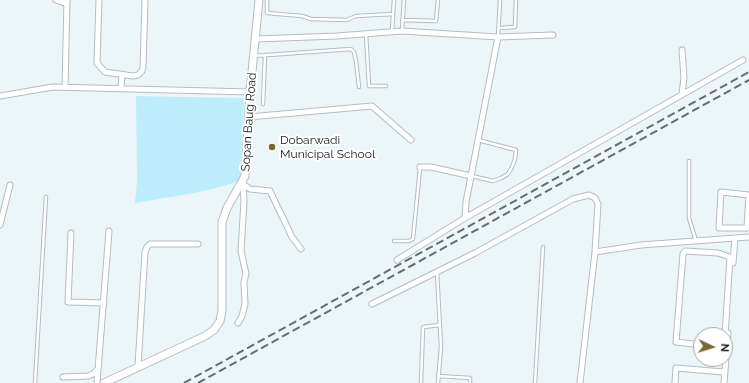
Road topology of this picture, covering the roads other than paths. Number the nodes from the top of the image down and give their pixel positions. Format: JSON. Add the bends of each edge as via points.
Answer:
{"nodes":[{"id":1,"x":56,"y":0,"type":"edge"},
{"id":2,"x":99,"y":0,"type":"edge"},
{"id":3,"x":145,"y":0,"type":"edge"},
{"id":4,"x":259,"y":0,"type":"edge"},
{"id":5,"x":267,"y":0,"type":"edge"},
{"id":6,"x":394,"y":0,"type":"edge"},
{"id":7,"x":404,"y":0,"type":"edge"},
{"id":8,"x":438,"y":0,"type":"edge"},
{"id":9,"x":500,"y":0,"type":"edge"},
{"id":10,"x":516,"y":0,"type":"edge"},
{"id":11,"x":67,"y":2,"type":"edge"},
{"id":12,"x":393,"y":14,"type":"junction"},
{"id":13,"x":402,"y":20,"type":"junction"},
{"id":14,"x":499,"y":28,"type":"junction"},
{"id":15,"x":402,"y":31,"type":"junction"},
{"id":16,"x":392,"y":32,"type":"junction"},
{"id":17,"x":366,"y":33,"type":"junction"},
{"id":18,"x":553,"y":35,"type":"dead end"},
{"id":19,"x":498,"y":36,"type":"junction"},
{"id":20,"x":256,"y":39,"type":"junction"},
{"id":21,"x":682,"y":50,"type":"dead end"},
{"id":22,"x":266,"y":55,"type":"junction"},
{"id":23,"x":254,"y":56,"type":"junction"},
{"id":24,"x":743,"y":60,"type":"dead end"},
{"id":25,"x":122,"y":74,"type":"junction"},
{"id":26,"x":386,"y":86,"type":"dead end"},
{"id":27,"x":66,"y":87,"type":"junction"},
{"id":28,"x":359,"y":87,"type":"dead end"},
{"id":29,"x":121,"y":88,"type":"junction"},
{"id":30,"x":250,"y":92,"type":"junction"},
{"id":31,"x":682,"y":94,"type":"junction"},
{"id":32,"x":0,"y":96,"type":"edge"},
{"id":33,"x":263,"y":104,"type":"dead end"},
{"id":34,"x":249,"y":117,"type":"junction"},
{"id":35,"x":411,"y":140,"type":"dead end"},
{"id":36,"x":478,"y":140,"type":"junction"},
{"id":37,"x":689,"y":161,"type":"dead end"},
{"id":38,"x":420,"y":167,"type":"joint"},
{"id":39,"x":471,"y":176,"type":"junction"},
{"id":40,"x":243,"y":184,"type":"junction"},
{"id":41,"x":10,"y":185,"type":"dead end"},
{"id":42,"x":46,"y":197,"type":"dead end"},
{"id":43,"x":465,"y":218,"type":"junction"},
{"id":44,"x":0,"y":226,"type":"edge"},
{"id":45,"x":727,"y":229,"type":"junction"},
{"id":46,"x":109,"y":230,"type":"dead end"},
{"id":47,"x":71,"y":233,"type":"dead end"},
{"id":48,"x":749,"y":237,"type":"edge"},
{"id":49,"x":727,"y":238,"type":"junction"},
{"id":50,"x":735,"y":238,"type":"junction"},
{"id":51,"x":696,"y":241,"type":"junction"},
{"id":52,"x":394,"y":242,"type":"dead end"},
{"id":53,"x":198,"y":244,"type":"dead end"},
{"id":54,"x":543,"y":247,"type":"dead end"},
{"id":55,"x":301,"y":249,"type":"dead end"},
{"id":56,"x":595,"y":252,"type":"junction"},
{"id":57,"x":396,"y":260,"type":"dead end"},
{"id":58,"x":438,"y":272,"type":"junction"},
{"id":59,"x":104,"y":303,"type":"junction"},
{"id":60,"x":372,"y":304,"type":"dead end"},
{"id":61,"x":238,"y":323,"type":"dead end"},
{"id":62,"x":440,"y":326,"type":"junction"},
{"id":63,"x":726,"y":327,"type":"edge"},
{"id":64,"x":693,"y":344,"type":"edge"},
{"id":65,"x":138,"y":366,"type":"junction"},
{"id":66,"x":723,"y":367,"type":"edge"},
{"id":67,"x":98,"y":369,"type":"junction"},
{"id":68,"x":723,"y":372,"type":"junction"},
{"id":69,"x":63,"y":376,"type":"dead end"},
{"id":70,"x":438,"y":376,"type":"junction"},
{"id":71,"x":35,"y":383,"type":"edge"},
{"id":72,"x":97,"y":383,"type":"edge"},
{"id":73,"x":104,"y":383,"type":"edge"},
{"id":74,"x":421,"y":383,"type":"edge"},
{"id":75,"x":438,"y":383,"type":"edge"},
{"id":76,"x":470,"y":383,"type":"edge"},
{"id":77,"x":535,"y":383,"type":"edge"},
{"id":78,"x":580,"y":383,"type":"edge"},
{"id":79,"x":675,"y":383,"type":"edge"},
{"id":80,"x":723,"y":383,"type":"edge"}],
"edges":[{"from":1,"to":11,"type":"street"},
{"from":2,"to":25,"type":"street","via":[[97,63],[105,72]]},
{"from":3,"to":25,"type":"street","via":[[142,71],[133,76]]},
{"from":4,"to":20,"type":"street","name":"Sopan Baug Road"},
{"from":5,"to":12,"type":"lane","via":[[267,13],[311,19],[347,20],[356,16]]},
{"from":6,"to":12,"type":"lane"},
{"from":7,"to":13,"type":"lane"},
{"from":8,"to":13,"type":"lane","via":[[436,21]]},
{"from":9,"to":14,"type":"lane"},
{"from":10,"to":14,"type":"lane","via":[[515,27]]},
{"from":11,"to":27,"type":"street"},
{"from":12,"to":16,"type":"lane"},
{"from":13,"to":15,"type":"lane"},
{"from":14,"to":19,"type":"lane"},
{"from":15,"to":16,"type":"street"},
{"from":15,"to":19,"type":"street"},
{"from":16,"to":17,"type":"street"},
{"from":17,"to":20,"type":"street"},
{"from":17,"to":26,"type":"lane","via":[[369,86]]},
{"from":18,"to":19,"type":"street"},
{"from":19,"to":36,"type":"street"},
{"from":20,"to":23,"type":"street","name":"Sopan Baug Road"},
{"from":21,"to":31,"type":"street"},
{"from":22,"to":23,"type":"lane"},
{"from":22,"to":28,"type":"lane","via":[[351,49],[356,61]]},
{"from":22,"to":33,"type":"lane"},
{"from":23,"to":30,"type":"street","name":"Sopan Baug Road"},
{"from":24,"to":31,"type":"street"},
{"from":25,"to":29,"type":"street"},
{"from":27,"to":29,"type":"street"},
{"from":27,"to":32,"type":"street","via":[[43,88]]},
{"from":29,"to":30,"type":"street"},
{"from":30,"to":34,"type":"street","name":"Sopan Baug Road"},
{"from":31,"to":43,"type":"street"},
{"from":34,"to":35,"type":"street","via":[[372,106]]},
{"from":34,"to":40,"type":"street","name":"Sopan Baug Road"},
{"from":36,"to":39,"type":"street"},
{"from":36,"to":39,"type":"lane","via":[[516,150],[510,171],[501,178],[493,181]]},
{"from":37,"to":51,"type":"lane","via":[[689,218]]},
{"from":38,"to":39,"type":"street"},
{"from":38,"to":52,"type":"lane","via":[[412,239]]},
{"from":39,"to":43,"type":"street"},
{"from":40,"to":55,"type":"street","via":[[250,189],[270,191],[292,237]]},
{"from":40,"to":61,"type":"street","via":[[241,251],[246,274],[245,304]]},
{"from":40,"to":65,"type":"street","name":"Sopan Baug Road","via":[[227,208],[222,222],[220,320],[214,330],[205,336]]},
{"from":41,"to":44,"type":"street"},
{"from":42,"to":71,"type":"lane"},
{"from":43,"to":57,"type":"street"},
{"from":45,"to":45,"type":"street","via":[[719,228],[721,192],[749,195],[747,228]]},
{"from":45,"to":49,"type":"street"},
{"from":46,"to":59,"type":"street"},
{"from":47,"to":59,"type":"street","via":[[68,302]]},
{"from":48,"to":50,"type":"street"},
{"from":49,"to":50,"type":"street"},
{"from":49,"to":51,"type":"street"},
{"from":50,"to":80,"type":"street"},
{"from":51,"to":56,"type":"street"},
{"from":53,"to":65,"type":"street","via":[[150,244],[147,247]]},
{"from":54,"to":77,"type":"lane"},
{"from":56,"to":58,"type":"street","via":[[598,204],[595,198],[583,195]]},
{"from":56,"to":78,"type":"street"},
{"from":58,"to":60,"type":"street"},
{"from":58,"to":62,"type":"lane"},
{"from":59,"to":67,"type":"street"},
{"from":62,"to":70,"type":"lane"},
{"from":62,"to":74,"type":"lane","via":[[423,327]]},
{"from":63,"to":64,"type":"street","via":[[730,257],[718,252],[685,251],[682,254],[676,342]]},
{"from":65,"to":73,"type":"street","name":"Sopan Baug Road"},
{"from":66,"to":68,"type":"street"},
{"from":67,"to":69,"type":"street","via":[[88,376]]},
{"from":67,"to":72,"type":"street"},
{"from":68,"to":79,"type":"street","via":[[676,368]]},
{"from":68,"to":80,"type":"street"},
{"from":70,"to":75,"type":"lane"},
{"from":70,"to":76,"type":"lane","via":[[470,378]]}]}
